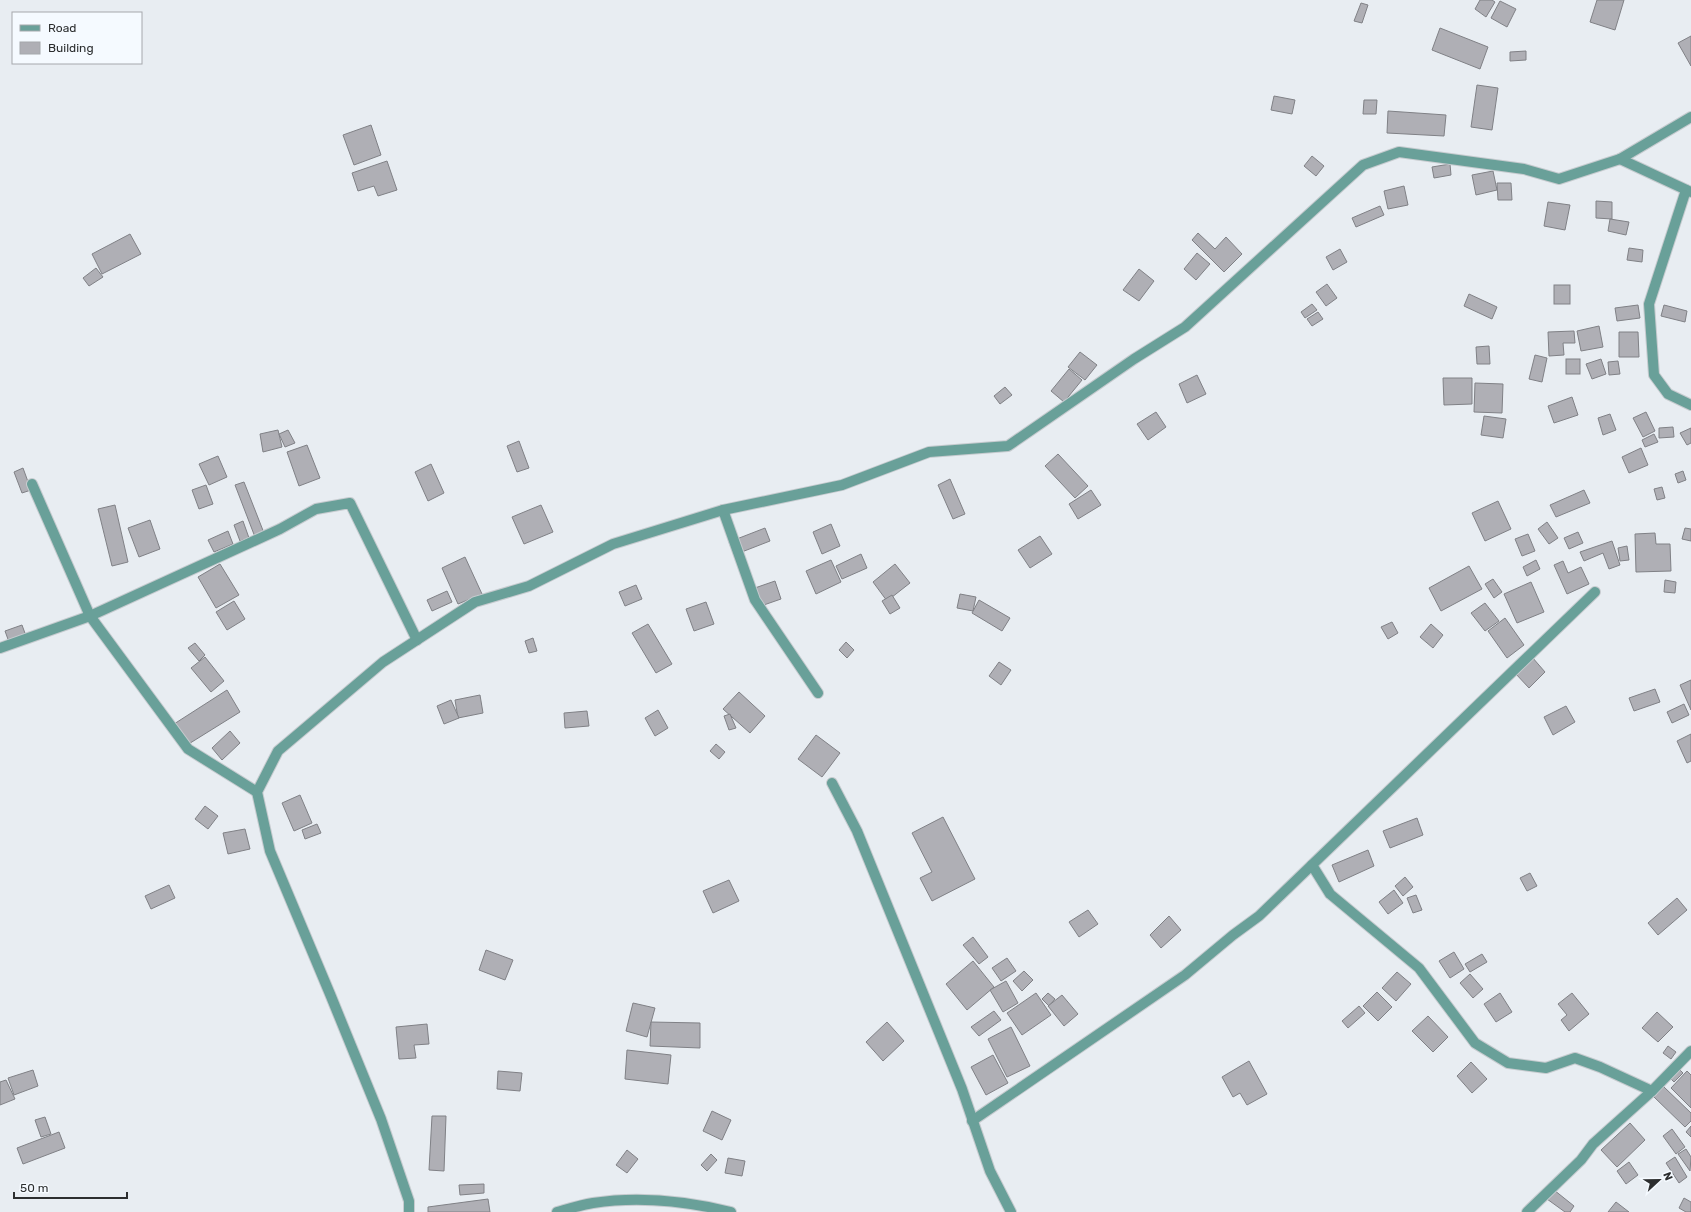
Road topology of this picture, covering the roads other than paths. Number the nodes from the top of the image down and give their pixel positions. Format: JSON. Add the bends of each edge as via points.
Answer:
{"nodes":[{"id":1,"x":1691,"y":117,"type":"edge"},
{"id":2,"x":1620,"y":160,"type":"junction"},
{"id":3,"x":1688,"y":191,"type":"edge"},
{"id":4,"x":1691,"y":405,"type":"edge"},
{"id":5,"x":32,"y":484,"type":"dead end"},
{"id":6,"x":723,"y":510,"type":"junction"},
{"id":7,"x":1595,"y":592,"type":"dead end"},
{"id":8,"x":90,"y":616,"type":"junction"},
{"id":9,"x":418,"y":640,"type":"junction"},
{"id":10,"x":0,"y":648,"type":"edge"},
{"id":11,"x":818,"y":693,"type":"dead end"},
{"id":12,"x":832,"y":782,"type":"dead end"},
{"id":13,"x":257,"y":792,"type":"junction"},
{"id":14,"x":1312,"y":865,"type":"junction"},
{"id":15,"x":1691,"y":1052,"type":"edge"},
{"id":16,"x":1652,"y":1091,"type":"junction"},
{"id":17,"x":972,"y":1121,"type":"junction"},
{"id":18,"x":409,"y":1201,"type":"junction"},
{"id":19,"x":410,"y":1212,"type":"edge"},
{"id":20,"x":416,"y":1212,"type":"edge"},
{"id":21,"x":557,"y":1212,"type":"edge"},
{"id":22,"x":730,"y":1212,"type":"edge"},
{"id":23,"x":1011,"y":1212,"type":"edge"},
{"id":24,"x":1527,"y":1212,"type":"edge"}],
"edges":[{"from":1,"to":2,"type":"street"},
{"from":2,"to":3,"type":"street"},
{"from":2,"to":6,"type":"street","via":[[1559,179],[1524,169],[1399,152],[1362,165],[1185,327],[1008,446],[929,452],[842,485]]},
{"from":3,"to":4,"type":"street","via":[[1649,304],[1654,375],[1668,394]]},
{"from":5,"to":8,"type":"street"},
{"from":6,"to":9,"type":"street","via":[[613,544],[529,586],[475,602]]},
{"from":6,"to":11,"type":"street","via":[[755,600]]},
{"from":7,"to":14,"type":"street"},
{"from":8,"to":9,"type":"street","via":[[280,530],[316,510],[350,502]]},
{"from":8,"to":10,"type":"street"},
{"from":8,"to":13,"type":"street","via":[[188,749]]},
{"from":9,"to":13,"type":"street","via":[[383,662],[278,751]]},
{"from":12,"to":17,"type":"street","via":[[857,830],[962,1089]]},
{"from":13,"to":18,"type":"street","via":[[270,851],[378,1112]]},
{"from":14,"to":16,"type":"street","via":[[1330,894],[1420,968],[1474,1043],[1508,1063],[1546,1068],[1575,1058]]},
{"from":14,"to":17,"type":"street","via":[[1259,916],[1185,975]]},
{"from":15,"to":16,"type":"street"},
{"from":16,"to":24,"type":"street","via":[[1593,1144]]},
{"from":17,"to":23,"type":"street","via":[[990,1170]]},
{"from":18,"to":19,"type":"street"},
{"from":18,"to":20,"type":"street"},
{"from":21,"to":22,"type":"street","via":[[592,1203],[647,1200],[703,1205]]}]}
